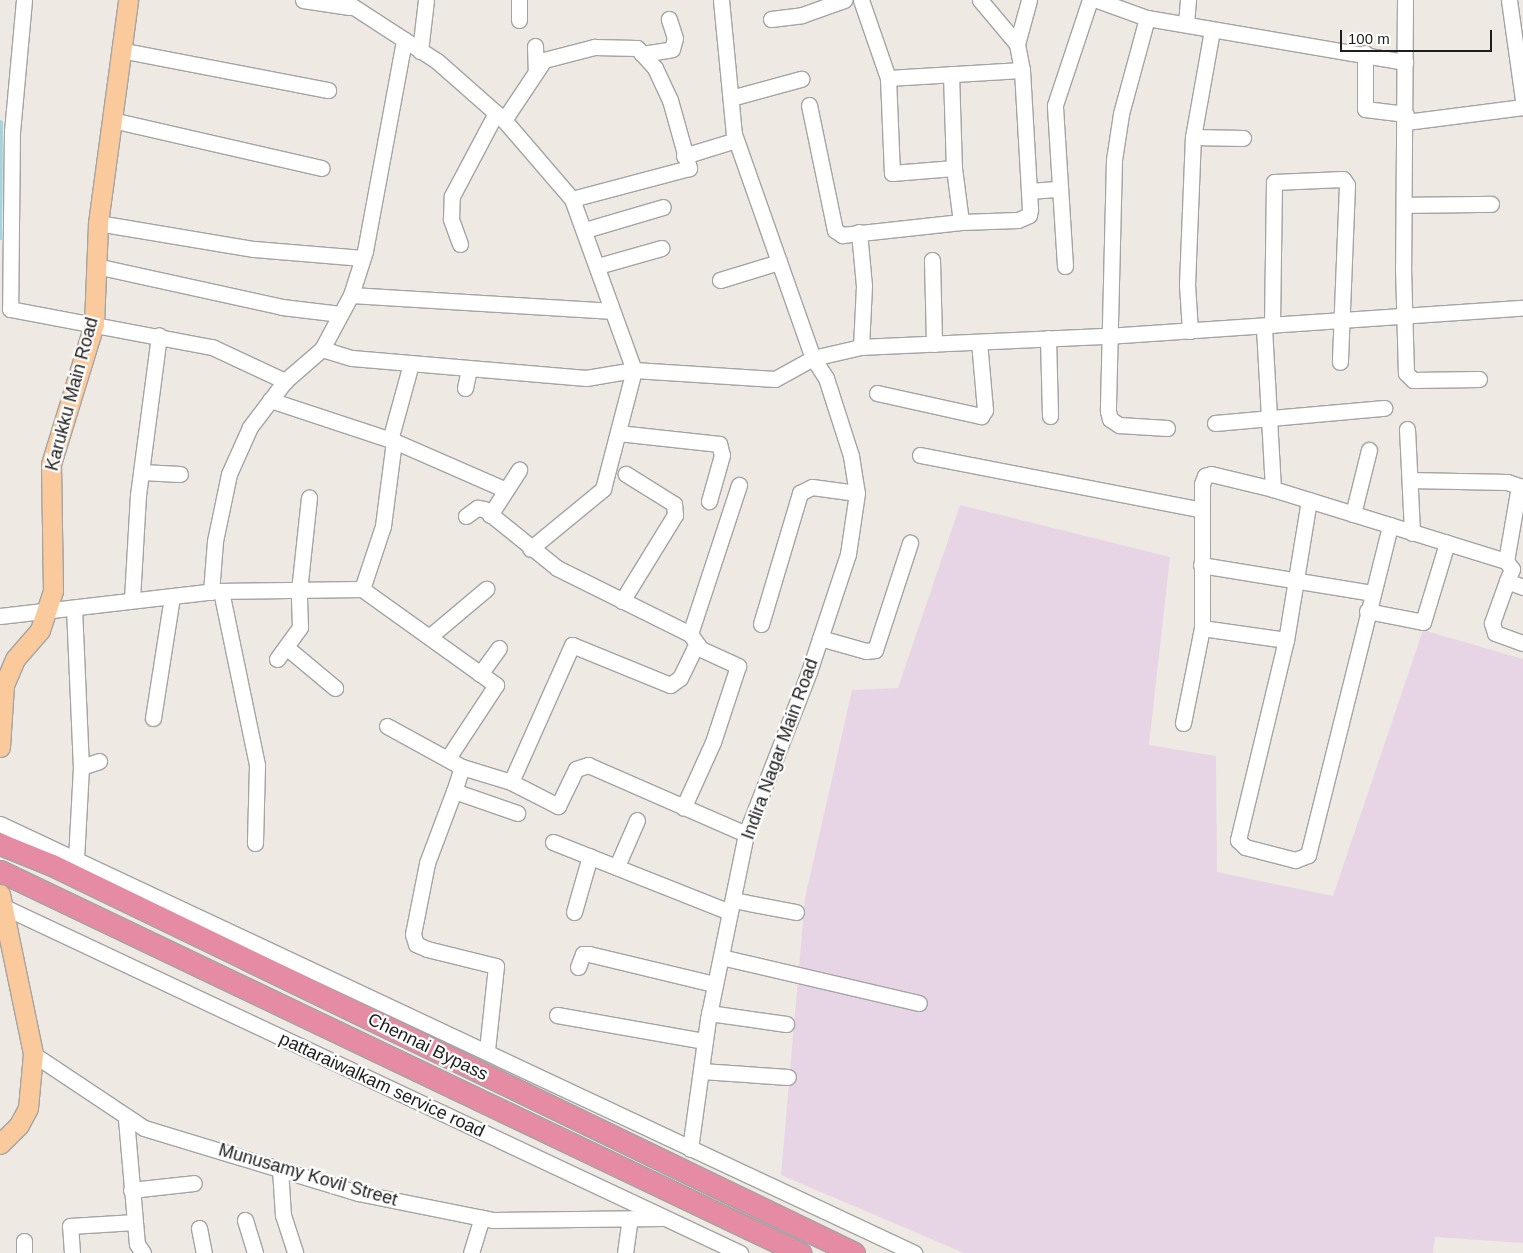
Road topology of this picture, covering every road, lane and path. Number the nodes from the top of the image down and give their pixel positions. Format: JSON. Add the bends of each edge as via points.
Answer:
{"nodes":[{"id":1,"x":24,"y":0,"type":"edge"},
{"id":2,"x":128,"y":0,"type":"edge"},
{"id":3,"x":303,"y":0,"type":"edge"},
{"id":4,"x":426,"y":0,"type":"edge"},
{"id":5,"x":519,"y":0,"type":"edge"},
{"id":6,"x":720,"y":0,"type":"edge"},
{"id":7,"x":844,"y":0,"type":"edge"},
{"id":8,"x":861,"y":0,"type":"edge"},
{"id":9,"x":980,"y":0,"type":"edge"},
{"id":10,"x":1029,"y":0,"type":"edge"},
{"id":11,"x":1090,"y":0,"type":"edge"},
{"id":12,"x":1097,"y":0,"type":"edge"},
{"id":13,"x":1188,"y":0,"type":"edge"},
{"id":14,"x":1405,"y":0,"type":"edge"},
{"id":15,"x":1509,"y":0,"type":"edge"},
{"id":16,"x":346,"y":3,"type":"edge"},
{"id":17,"x":771,"y":18,"type":"dead end"},
{"id":18,"x":1147,"y":18,"type":"junction"},
{"id":19,"x":669,"y":19,"type":"dead end"},
{"id":20,"x":519,"y":20,"type":"dead end"},
{"id":21,"x":1186,"y":23,"type":"junction"},
{"id":22,"x":1212,"y":30,"type":"junction"},
{"id":23,"x":404,"y":40,"type":"junction"},
{"id":24,"x":1017,"y":44,"type":"junction"},
{"id":25,"x":535,"y":46,"type":"dead end"},
{"id":26,"x":120,"y":50,"type":"junction"},
{"id":27,"x":420,"y":51,"type":"junction"},
{"id":28,"x":1365,"y":53,"type":"junction"},
{"id":29,"x":642,"y":54,"type":"junction"},
{"id":30,"x":1406,"y":62,"type":"junction"},
{"id":31,"x":1022,"y":70,"type":"junction"},
{"id":32,"x":536,"y":72,"type":"junction"},
{"id":33,"x":951,"y":74,"type":"junction"},
{"id":34,"x":801,"y":78,"type":"dead end"},
{"id":35,"x":888,"y":78,"type":"junction"},
{"id":36,"x":328,"y":90,"type":"dead end"},
{"id":37,"x":731,"y":98,"type":"junction"},
{"id":38,"x":1523,"y":98,"type":"edge"},
{"id":39,"x":809,"y":105,"type":"dead end"},
{"id":40,"x":1523,"y":107,"type":"edge"},
{"id":41,"x":500,"y":116,"type":"junction"},
{"id":42,"x":1406,"y":118,"type":"junction"},
{"id":43,"x":112,"y":120,"type":"junction"},
{"id":44,"x":1193,"y":137,"type":"junction"},
{"id":45,"x":1243,"y":138,"type":"dead end"},
{"id":46,"x":736,"y":140,"type":"junction"},
{"id":47,"x":684,"y":156,"type":"junction"},
{"id":48,"x":322,"y":168,"type":"dead end"},
{"id":49,"x":954,"y":168,"type":"junction"},
{"id":50,"x":1060,"y":189,"type":"junction"},
{"id":51,"x":1029,"y":191,"type":"junction"},
{"id":52,"x":572,"y":199,"type":"junction"},
{"id":53,"x":1491,"y":204,"type":"dead end"},
{"id":54,"x":1404,"y":205,"type":"junction"},
{"id":55,"x":663,"y":207,"type":"dead end"},
{"id":56,"x":961,"y":222,"type":"junction"},
{"id":57,"x":98,"y":223,"type":"junction"},
{"id":58,"x":585,"y":230,"type":"junction"},
{"id":59,"x":860,"y":232,"type":"junction"},
{"id":60,"x":460,"y":244,"type":"dead end"},
{"id":61,"x":661,"y":248,"type":"dead end"},
{"id":62,"x":363,"y":258,"type":"junction"},
{"id":63,"x":932,"y":260,"type":"dead end"},
{"id":64,"x":779,"y":262,"type":"junction"},
{"id":65,"x":96,"y":266,"type":"junction"},
{"id":66,"x":598,"y":266,"type":"junction"},
{"id":67,"x":1065,"y":266,"type":"dead end"},
{"id":68,"x":720,"y":280,"type":"dead end"},
{"id":69,"x":351,"y":295,"type":"junction"},
{"id":70,"x":5,"y":308,"type":"edge"},
{"id":71,"x":1523,"y":308,"type":"edge"},
{"id":72,"x":610,"y":311,"type":"junction"},
{"id":73,"x":341,"y":314,"type":"junction"},
{"id":74,"x":1404,"y":316,"type":"junction"},
{"id":75,"x":1339,"y":321,"type":"junction"},
{"id":76,"x":94,"y":324,"type":"junction"},
{"id":77,"x":1268,"y":325,"type":"junction"},
{"id":78,"x":1190,"y":331,"type":"junction"},
{"id":79,"x":158,"y":335,"type":"junction"},
{"id":80,"x":1107,"y":336,"type":"junction"},
{"id":81,"x":1048,"y":338,"type":"junction"},
{"id":82,"x":979,"y":342,"type":"junction"},
{"id":83,"x":934,"y":344,"type":"junction"},
{"id":84,"x":861,"y":347,"type":"junction"},
{"id":85,"x":322,"y":349,"type":"junction"},
{"id":86,"x":813,"y":358,"type":"junction"},
{"id":87,"x":1340,"y":362,"type":"dead end"},
{"id":88,"x":411,"y":364,"type":"junction"},
{"id":89,"x":469,"y":369,"type":"junction"},
{"id":90,"x":634,"y":370,"type":"junction"},
{"id":91,"x":1479,"y":378,"type":"dead end"},
{"id":92,"x":286,"y":381,"type":"junction"},
{"id":93,"x":465,"y":388,"type":"dead end"},
{"id":94,"x":877,"y":393,"type":"dead end"},
{"id":95,"x":270,"y":400,"type":"junction"},
{"id":96,"x":1384,"y":408,"type":"dead end"},
{"id":97,"x":1050,"y":416,"type":"dead end"},
{"id":98,"x":1271,"y":420,"type":"junction"},
{"id":99,"x":1214,"y":423,"type":"dead end"},
{"id":100,"x":1167,"y":428,"type":"dead end"},
{"id":101,"x":1407,"y":429,"type":"dead end"},
{"id":102,"x":618,"y":433,"type":"junction"},
{"id":103,"x":392,"y":440,"type":"junction"},
{"id":104,"x":1369,"y":450,"type":"dead end"},
{"id":105,"x":920,"y":455,"type":"dead end"},
{"id":106,"x":519,"y":470,"type":"dead end"},
{"id":107,"x":141,"y":472,"type":"junction"},
{"id":108,"x":180,"y":474,"type":"dead end"},
{"id":109,"x":626,"y":474,"type":"dead end"},
{"id":110,"x":1410,"y":480,"type":"junction"},
{"id":111,"x":739,"y":485,"type":"dead end"},
{"id":112,"x":1272,"y":489,"type":"junction"},
{"id":113,"x":506,"y":490,"type":"junction"},
{"id":114,"x":857,"y":493,"type":"junction"},
{"id":115,"x":309,"y":498,"type":"dead end"},
{"id":116,"x":1309,"y":500,"type":"junction"},
{"id":117,"x":709,"y":501,"type":"dead end"},
{"id":118,"x":1202,"y":510,"type":"junction"},
{"id":119,"x":1353,"y":514,"type":"junction"},
{"id":120,"x":490,"y":515,"type":"junction"},
{"id":121,"x":466,"y":516,"type":"dead end"},
{"id":122,"x":1390,"y":525,"type":"junction"},
{"id":123,"x":1412,"y":533,"type":"junction"},
{"id":124,"x":910,"y":543,"type":"dead end"},
{"id":125,"x":1447,"y":543,"type":"junction"},
{"id":126,"x":530,"y":549,"type":"junction"},
{"id":127,"x":1506,"y":561,"type":"junction"},
{"id":128,"x":1201,"y":565,"type":"junction"},
{"id":129,"x":1298,"y":580,"type":"junction"},
{"id":130,"x":1507,"y":581,"type":"junction"},
{"id":131,"x":1523,"y":587,"type":"edge"},
{"id":132,"x":362,"y":589,"type":"junction"},
{"id":133,"x":486,"y":589,"type":"dead end"},
{"id":134,"x":299,"y":591,"type":"junction"},
{"id":135,"x":216,"y":592,"type":"junction"},
{"id":136,"x":1372,"y":593,"type":"junction"},
{"id":137,"x":172,"y":596,"type":"junction"},
{"id":138,"x":132,"y":599,"type":"junction"},
{"id":139,"x":622,"y":601,"type":"junction"},
{"id":140,"x":74,"y":608,"type":"junction"},
{"id":141,"x":46,"y":611,"type":"junction"},
{"id":142,"x":1368,"y":611,"type":"junction"},
{"id":143,"x":0,"y":616,"type":"edge"},
{"id":144,"x":761,"y":624,"type":"dead end"},
{"id":145,"x":1202,"y":628,"type":"junction"},
{"id":146,"x":690,"y":634,"type":"junction"},
{"id":147,"x":429,"y":637,"type":"junction"},
{"id":148,"x":820,"y":638,"type":"junction"},
{"id":149,"x":1286,"y":640,"type":"junction"},
{"id":150,"x":1523,"y":643,"type":"edge"},
{"id":151,"x":286,"y":647,"type":"junction"},
{"id":152,"x":500,"y":648,"type":"dead end"},
{"id":153,"x":701,"y":649,"type":"junction"},
{"id":154,"x":277,"y":659,"type":"dead end"},
{"id":155,"x":480,"y":674,"type":"junction"},
{"id":156,"x":335,"y":688,"type":"dead end"},
{"id":157,"x":153,"y":718,"type":"dead end"},
{"id":158,"x":1183,"y":723,"type":"dead end"},
{"id":159,"x":387,"y":726,"type":"dead end"},
{"id":160,"x":0,"y":747,"type":"edge"},
{"id":161,"x":448,"y":758,"type":"junction"},
{"id":162,"x":99,"y":761,"type":"dead end"},
{"id":163,"x":80,"y":767,"type":"junction"},
{"id":164,"x":462,"y":767,"type":"junction"},
{"id":165,"x":511,"y":782,"type":"junction"},
{"id":166,"x":454,"y":791,"type":"junction"},
{"id":167,"x":683,"y":808,"type":"junction"},
{"id":168,"x":517,"y":813,"type":"dead end"},
{"id":169,"x":636,"y":820,"type":"dead end"},
{"id":170,"x":0,"y":824,"type":"edge"},
{"id":171,"x":746,"y":834,"type":"junction"},
{"id":172,"x":255,"y":842,"type":"dead end"},
{"id":173,"x":553,"y":842,"type":"dead end"},
{"id":174,"x":9,"y":848,"type":"edge"},
{"id":175,"x":590,"y":856,"type":"junction"},
{"id":176,"x":76,"y":859,"type":"junction"},
{"id":177,"x":617,"y":866,"type":"junction"},
{"id":178,"x":4,"y":872,"type":"edge"},
{"id":179,"x":1,"y":902,"type":"edge"},
{"id":180,"x":732,"y":906,"type":"junction"},
{"id":181,"x":574,"y":912,"type":"dead end"},
{"id":182,"x":796,"y":912,"type":"dead end"},
{"id":183,"x":721,"y":957,"type":"junction"},
{"id":184,"x":578,"y":967,"type":"dead end"},
{"id":185,"x":714,"y":984,"type":"junction"},
{"id":186,"x":919,"y":1002,"type":"dead end"},
{"id":187,"x":709,"y":1013,"type":"junction"},
{"id":188,"x":557,"y":1015,"type":"dead end"},
{"id":189,"x":786,"y":1024,"type":"dead end"},
{"id":190,"x":705,"y":1041,"type":"junction"},
{"id":191,"x":487,"y":1050,"type":"junction"},
{"id":192,"x":33,"y":1054,"type":"junction"},
{"id":193,"x":701,"y":1071,"type":"junction"},
{"id":194,"x":788,"y":1077,"type":"dead end"},
{"id":195,"x":126,"y":1119,"type":"junction"},
{"id":196,"x":0,"y":1144,"type":"edge"},
{"id":197,"x":690,"y":1149,"type":"junction"},
{"id":198,"x":280,"y":1169,"type":"junction"},
{"id":199,"x":194,"y":1183,"type":"dead end"},
{"id":200,"x":132,"y":1190,"type":"junction"},
{"id":201,"x":482,"y":1218,"type":"junction"},
{"id":202,"x":666,"y":1218,"type":"junction"},
{"id":203,"x":630,"y":1219,"type":"junction"},
{"id":204,"x":245,"y":1220,"type":"dead end"},
{"id":205,"x":135,"y":1222,"type":"junction"},
{"id":206,"x":199,"y":1228,"type":"dead end"},
{"id":207,"x":72,"y":1253,"type":"edge"},
{"id":208,"x":143,"y":1253,"type":"edge"},
{"id":209,"x":204,"y":1253,"type":"edge"},
{"id":210,"x":255,"y":1253,"type":"edge"},
{"id":211,"x":295,"y":1253,"type":"edge"},
{"id":212,"x":471,"y":1253,"type":"edge"},
{"id":213,"x":625,"y":1253,"type":"edge"},
{"id":214,"x":740,"y":1253,"type":"edge"},
{"id":215,"x":800,"y":1253,"type":"edge"},
{"id":216,"x":854,"y":1253,"type":"edge"},
{"id":217,"x":914,"y":1253,"type":"edge"}],
"edges":[{"from":1,"to":70,"type":"street","via":[[12,131]]},
{"from":2,"to":26,"type":"main road","name":"Karukku Main Road"},
{"from":3,"to":16,"type":"street"},
{"from":4,"to":27,"type":"street"},
{"from":5,"to":20,"type":"street"},
{"from":6,"to":37,"type":"street","name":"Indira Nagar Main Road"},
{"from":7,"to":17,"type":"street","via":[[802,15]]},
{"from":8,"to":35,"type":"street"},
{"from":9,"to":24,"type":"street"},
{"from":10,"to":24,"type":"street"},
{"from":11,"to":50,"type":"street","via":[[1055,105]]},
{"from":12,"to":18,"type":"street"},
{"from":13,"to":21,"type":"street"},
{"from":14,"to":30,"type":"street"},
{"from":15,"to":38,"type":"street"},
{"from":16,"to":23,"type":"street"},
{"from":18,"to":21,"type":"street"},
{"from":18,"to":80,"type":"street","via":[[1115,145]]},
{"from":19,"to":29,"type":"street","via":[[675,38],[672,49]]},
{"from":21,"to":22,"type":"street"},
{"from":22,"to":28,"type":"street"},
{"from":22,"to":44,"type":"street"},
{"from":23,"to":27,"type":"street"},
{"from":23,"to":62,"type":"street"},
{"from":24,"to":31,"type":"street"},
{"from":25,"to":32,"type":"street"},
{"from":26,"to":36,"type":"street"},
{"from":26,"to":43,"type":"main road","name":"Karukku Main Road"},
{"from":27,"to":41,"type":"street"},
{"from":28,"to":30,"type":"street"},
{"from":28,"to":42,"type":"street","via":[[1365,109]]},
{"from":29,"to":32,"type":"street","via":[[637,48],[594,47],[544,60]]},
{"from":29,"to":47,"type":"street","via":[[655,68],[670,100]]},
{"from":30,"to":42,"type":"street"},
{"from":31,"to":33,"type":"street"},
{"from":31,"to":51,"type":"street"},
{"from":32,"to":41,"type":"street"},
{"from":33,"to":35,"type":"street"},
{"from":33,"to":49,"type":"street"},
{"from":34,"to":37,"type":"street"},
{"from":35,"to":49,"type":"street","via":[[892,173]]},
{"from":37,"to":46,"type":"street","name":"Indira Nagar Main Road"},
{"from":39,"to":59,"type":"street","via":[[833,225],[842,234]]},
{"from":40,"to":42,"type":"street"},
{"from":41,"to":52,"type":"street"},
{"from":41,"to":60,"type":"street","via":[[452,196],[451,219]]},
{"from":42,"to":54,"type":"street"},
{"from":43,"to":48,"type":"street"},
{"from":43,"to":57,"type":"main road","name":"Karukku Main Road"},
{"from":44,"to":45,"type":"street"},
{"from":44,"to":78,"type":"street","via":[[1187,285]]},
{"from":46,"to":47,"type":"street"},
{"from":46,"to":64,"type":"street","name":"Indira Nagar Main Road"},
{"from":47,"to":52,"type":"street","via":[[690,168]]},
{"from":49,"to":56,"type":"street"},
{"from":50,"to":51,"type":"street"},
{"from":50,"to":67,"type":"street"},
{"from":51,"to":56,"type":"street","via":[[1029,215],[1025,217]]},
{"from":52,"to":58,"type":"street"},
{"from":53,"to":54,"type":"street"},
{"from":54,"to":74,"type":"street"},
{"from":55,"to":58,"type":"street"},
{"from":56,"to":59,"type":"street"},
{"from":57,"to":62,"type":"street","via":[[254,248]]},
{"from":57,"to":65,"type":"main road","name":"Karukku Main Road"},
{"from":58,"to":66,"type":"street"},
{"from":59,"to":84,"type":"street","via":[[864,286]]},
{"from":61,"to":66,"type":"street"},
{"from":62,"to":69,"type":"street"},
{"from":63,"to":83,"type":"street"},
{"from":64,"to":68,"type":"street"},
{"from":64,"to":86,"type":"street","name":"Indira Nagar Main Road"},
{"from":65,"to":73,"type":"street","via":[[282,307]]},
{"from":65,"to":76,"type":"main road","name":"Karukku Main Road"},
{"from":66,"to":72,"type":"street"},
{"from":69,"to":72,"type":"street"},
{"from":69,"to":73,"type":"street"},
{"from":70,"to":76,"type":"street"},
{"from":71,"to":74,"type":"street"},
{"from":72,"to":90,"type":"street"},
{"from":73,"to":85,"type":"street"},
{"from":74,"to":75,"type":"street"},
{"from":74,"to":91,"type":"street","via":[[1409,378]]},
{"from":75,"to":77,"type":"street"},
{"from":75,"to":77,"type":"street","via":[[1346,181],[1278,179],[1274,187]]},
{"from":75,"to":87,"type":"street"},
{"from":76,"to":79,"type":"street"},
{"from":76,"to":141,"type":"main road","name":"Karukku Main Road","via":[[51,464],[53,592]]},
{"from":77,"to":78,"type":"street"},
{"from":77,"to":98,"type":"street"},
{"from":78,"to":80,"type":"street"},
{"from":79,"to":92,"type":"street","via":[[212,347]]},
{"from":79,"to":107,"type":"street"},
{"from":80,"to":81,"type":"street"},
{"from":80,"to":100,"type":"street","via":[[1110,419],[1118,424]]},
{"from":81,"to":82,"type":"street"},
{"from":81,"to":97,"type":"street"},
{"from":82,"to":83,"type":"street"},
{"from":82,"to":94,"type":"street","via":[[984,405],[981,416]]},
{"from":83,"to":84,"type":"street"},
{"from":84,"to":86,"type":"street"},
{"from":85,"to":88,"type":"street","via":[[346,358]]},
{"from":85,"to":92,"type":"street"},
{"from":86,"to":90,"type":"street","via":[[775,379]]},
{"from":86,"to":114,"type":"street","name":"Indira Nagar Main Road","via":[[826,378],[851,456]]},
{"from":88,"to":89,"type":"street"},
{"from":88,"to":103,"type":"street"},
{"from":89,"to":90,"type":"street","via":[[586,378]]},
{"from":89,"to":93,"type":"street"},
{"from":90,"to":102,"type":"street"},
{"from":92,"to":95,"type":"street"},
{"from":95,"to":103,"type":"street"},
{"from":95,"to":135,"type":"street","via":[[239,447],[229,474],[215,541]]},
{"from":96,"to":98,"type":"street"},
{"from":98,"to":99,"type":"street"},
{"from":98,"to":112,"type":"street"},
{"from":101,"to":110,"type":"street"},
{"from":102,"to":117,"type":"street","via":[[719,444],[722,455]]},
{"from":102,"to":126,"type":"street","via":[[606,465],[603,489]]},
{"from":103,"to":113,"type":"street"},
{"from":103,"to":132,"type":"street","via":[[384,526]]},
{"from":104,"to":119,"type":"street"},
{"from":105,"to":118,"type":"street"},
{"from":106,"to":113,"type":"street"},
{"from":107,"to":108,"type":"street"},
{"from":107,"to":138,"type":"street"},
{"from":109,"to":139,"type":"street","via":[[674,504],[675,515]]},
{"from":110,"to":123,"type":"street"},
{"from":110,"to":127,"type":"street","via":[[1507,482],[1519,486]]},
{"from":111,"to":146,"type":"street"},
{"from":112,"to":116,"type":"street"},
{"from":112,"to":118,"type":"street","via":[[1211,474],[1205,476],[1202,484]]},
{"from":113,"to":120,"type":"street"},
{"from":114,"to":144,"type":"street","via":[[812,487],[800,493]]},
{"from":114,"to":148,"type":"street","name":"Indira Nagar Main Road","via":[[848,554]]},
{"from":115,"to":134,"type":"street"},
{"from":116,"to":119,"type":"street"},
{"from":116,"to":129,"type":"street"},
{"from":118,"to":128,"type":"street"},
{"from":119,"to":122,"type":"street"},
{"from":120,"to":121,"type":"street","via":[[477,508]]},
{"from":120,"to":126,"type":"street"},
{"from":122,"to":123,"type":"street"},
{"from":122,"to":136,"type":"street"},
{"from":123,"to":125,"type":"street"},
{"from":124,"to":148,"type":"street","via":[[875,650]]},
{"from":125,"to":127,"type":"street"},
{"from":125,"to":142,"type":"street","via":[[1423,622]]},
{"from":126,"to":139,"type":"street","via":[[557,568]]},
{"from":127,"to":130,"type":"street","via":[[1512,568]]},
{"from":128,"to":129,"type":"street"},
{"from":128,"to":145,"type":"street"},
{"from":129,"to":136,"type":"street"},
{"from":129,"to":149,"type":"street"},
{"from":130,"to":131,"type":"street"},
{"from":130,"to":150,"type":"street","via":[[1492,623],[1495,633]]},
{"from":132,"to":134,"type":"street"},
{"from":132,"to":147,"type":"street"},
{"from":133,"to":147,"type":"street"},
{"from":134,"to":135,"type":"street"},
{"from":134,"to":151,"type":"street","via":[[300,627]]},
{"from":135,"to":137,"type":"street"},
{"from":135,"to":172,"type":"street","via":[[257,765]]},
{"from":136,"to":142,"type":"street"},
{"from":137,"to":138,"type":"street"},
{"from":137,"to":157,"type":"street"},
{"from":138,"to":140,"type":"street"},
{"from":139,"to":146,"type":"street"},
{"from":140,"to":141,"type":"street"},
{"from":140,"to":163,"type":"street"},
{"from":141,"to":143,"type":"street"},
{"from":141,"to":160,"type":"main road","name":"Karukku Main Road","via":[[40,630],[16,659],[4,685]]},
{"from":142,"to":149,"type":"street","via":[[1308,855],[1301,859],[1245,847],[1238,840]]},
{"from":145,"to":149,"type":"street"},
{"from":145,"to":158,"type":"street"},
{"from":146,"to":153,"type":"street"},
{"from":147,"to":155,"type":"street"},
{"from":148,"to":171,"type":"street","name":"Indira Nagar Main Road"},
{"from":151,"to":154,"type":"street"},
{"from":151,"to":156,"type":"street"},
{"from":152,"to":155,"type":"street"},
{"from":153,"to":165,"type":"street","via":[[694,650],[680,678],[670,685],[572,645]]},
{"from":153,"to":167,"type":"street","via":[[738,666],[739,671],[713,742]]},
{"from":155,"to":161,"type":"street","via":[[496,685]]},
{"from":159,"to":161,"type":"street"},
{"from":161,"to":164,"type":"street"},
{"from":162,"to":163,"type":"street"},
{"from":163,"to":176,"type":"street"},
{"from":164,"to":165,"type":"street"},
{"from":164,"to":166,"type":"street"},
{"from":165,"to":167,"type":"street","via":[[560,806],[576,769],[588,766]]},
{"from":166,"to":168,"type":"street"},
{"from":166,"to":191,"type":"street","via":[[427,863],[413,934],[416,944],[427,950],[496,966],[498,977]]},
{"from":167,"to":171,"type":"street"},
{"from":169,"to":177,"type":"street"},
{"from":170,"to":176,"type":"street"},
{"from":171,"to":180,"type":"street","name":"Indira Nagar Main Road"},
{"from":173,"to":175,"type":"street"},
{"from":174,"to":216,"type":"highway","name":"Chennai Bypass"},
{"from":175,"to":177,"type":"street"},
{"from":175,"to":181,"type":"street"},
{"from":176,"to":191,"type":"street","via":[[429,1028]]},
{"from":177,"to":180,"type":"street","via":[[659,887]]},
{"from":178,"to":215,"type":"highway","name":"Chennai Bypass"},
{"from":179,"to":192,"type":"main road"},
{"from":179,"to":202,"type":"street","name":"pattaraiwalkam service road","via":[[24,917]]},
{"from":180,"to":182,"type":"street"},
{"from":180,"to":183,"type":"street","name":"Indira Nagar Main Road"},
{"from":183,"to":185,"type":"street","name":"Indira Nagar Main Road"},
{"from":183,"to":186,"type":"street"},
{"from":184,"to":185,"type":"street","via":[[583,954],[589,954]]},
{"from":185,"to":187,"type":"street","name":"Indira Nagar Main Road"},
{"from":187,"to":189,"type":"street"},
{"from":187,"to":190,"type":"street","name":"Indira Nagar Main Road"},
{"from":188,"to":190,"type":"street"},
{"from":190,"to":193,"type":"street","name":"Indira Nagar Main Road"},
{"from":191,"to":197,"type":"street"},
{"from":192,"to":195,"type":"street","name":"Munusamy Kovil Street"},
{"from":192,"to":196,"type":"main road","via":[[28,1108],[19,1126]]},
{"from":193,"to":194,"type":"street"},
{"from":193,"to":197,"type":"street","name":"Indira Nagar Main Road"},
{"from":195,"to":198,"type":"street","name":"Munusamy Kovil Street","via":[[144,1128]]},
{"from":195,"to":200,"type":"street"},
{"from":197,"to":217,"type":"street"},
{"from":198,"to":201,"type":"street","name":"Munusamy Kovil Street","via":[[358,1193]]},
{"from":198,"to":211,"type":"street","via":[[283,1215]]},
{"from":199,"to":200,"type":"street"},
{"from":200,"to":205,"type":"street"},
{"from":201,"to":203,"type":"street","name":"Munusamy Kovil Street"},
{"from":201,"to":212,"type":"street"},
{"from":202,"to":203,"type":"street","name":"Munusamy Kovil Street"},
{"from":202,"to":214,"type":"street","name":"pattaraiwalkam service road"},
{"from":203,"to":213,"type":"street"},
{"from":204,"to":210,"type":"street"},
{"from":205,"to":207,"type":"street","via":[[70,1226]]},
{"from":205,"to":208,"type":"street","via":[[137,1244]]},
{"from":206,"to":209,"type":"street"}]}
